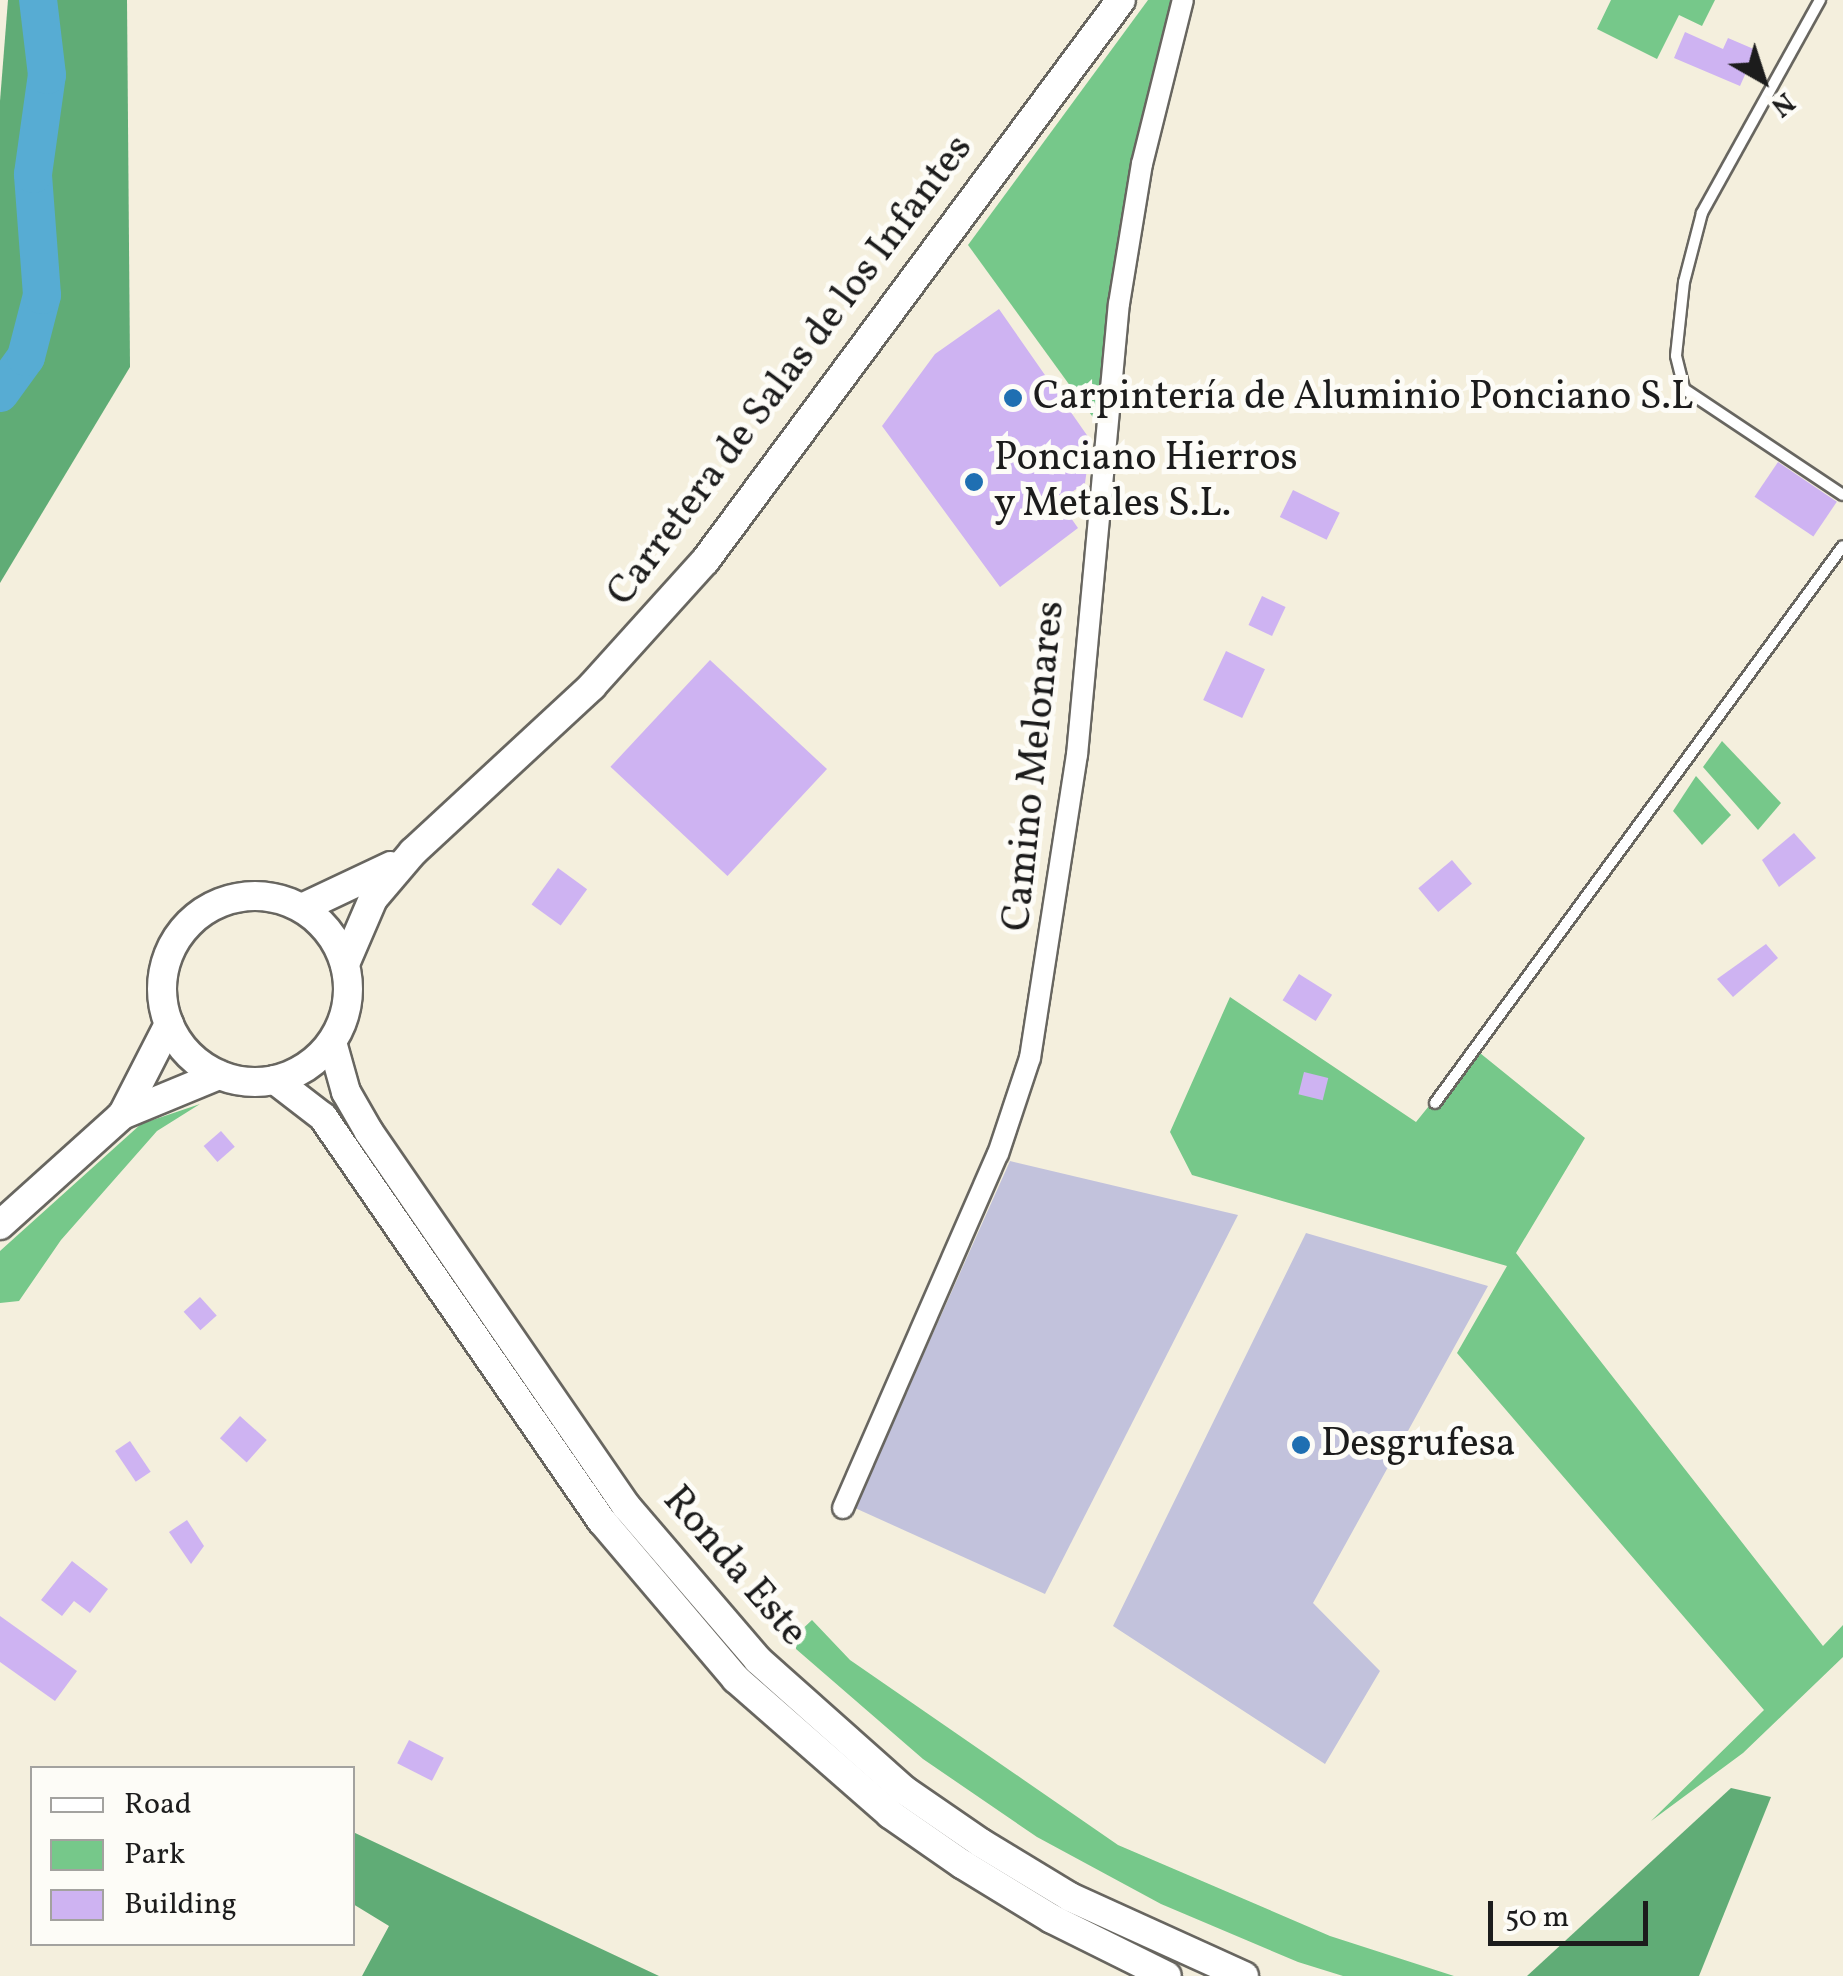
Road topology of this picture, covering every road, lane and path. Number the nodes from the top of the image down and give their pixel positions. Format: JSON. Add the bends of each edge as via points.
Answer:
{"nodes":[{"id":1,"x":1121,"y":0,"type":"edge"},
{"id":2,"x":1183,"y":0,"type":"edge"},
{"id":3,"x":1820,"y":0,"type":"edge"},
{"id":4,"x":1843,"y":495,"type":"edge"},
{"id":5,"x":1843,"y":546,"type":"edge"},
{"id":6,"x":413,"y":852,"type":"junction"},
{"id":7,"x":302,"y":908,"type":"junction"},
{"id":8,"x":345,"y":964,"type":"junction"},
{"id":9,"x":169,"y":1024,"type":"junction"},
{"id":10,"x":332,"y":1042,"type":"junction"},
{"id":11,"x":218,"y":1075,"type":"junction"},
{"id":12,"x":275,"y":1080,"type":"junction"},
{"id":13,"x":1435,"y":1104,"type":"dead end"},
{"id":14,"x":122,"y":1115,"type":"junction"},
{"id":15,"x":0,"y":1225,"type":"edge"},
{"id":16,"x":843,"y":1508,"type":"dead end"},
{"id":17,"x":1167,"y":1976,"type":"edge"},
{"id":18,"x":1244,"y":1976,"type":"edge"}],
"edges":[{"from":1,"to":6,"type":"main road","name":"Carretera de Salas de los Infantes","via":[[681,591],[592,686]]},
{"from":2,"to":16,"type":"street","name":"Camino Melonares","via":[[1126,252],[1077,755],[1030,1058],[998,1154]]},
{"from":3,"to":4,"type":"lane","via":[[1702,212],[1684,282],[1676,356],[1684,389]]},
{"from":5,"to":13,"type":"lane"},
{"from":6,"to":7,"type":"main road","name":"Carretera de Salas de los Infantes","via":[[355,888]]},
{"from":6,"to":8,"type":"main road","name":"Carretera de Salas de los Infantes","via":[[372,899]]},
{"from":7,"to":8,"type":"main road","via":[[329,932]]},
{"from":7,"to":9,"type":"main road","via":[[252,896],[227,900],[194,920],[171,950],[164,974]]},
{"from":8,"to":10,"type":"main road","via":[[344,1018]]},
{"from":9,"to":11,"type":"main road","via":[[198,1063]]},
{"from":9,"to":14,"type":"main road"},
{"from":10,"to":12,"type":"main road","via":[[307,1066]]},
{"from":10,"to":18,"type":"main road","name":"Ronda Este","via":[[346,1092],[380,1148],[628,1507],[758,1660],[904,1790],[981,1843],[1070,1897]]},
{"from":11,"to":12,"type":"main road"},
{"from":11,"to":14,"type":"main road"},
{"from":12,"to":17,"type":"main road","name":"Ronda Este","via":[[323,1117],[602,1521],[736,1679],[890,1814],[962,1864],[1052,1919]]},
{"from":14,"to":15,"type":"main road"}]}
